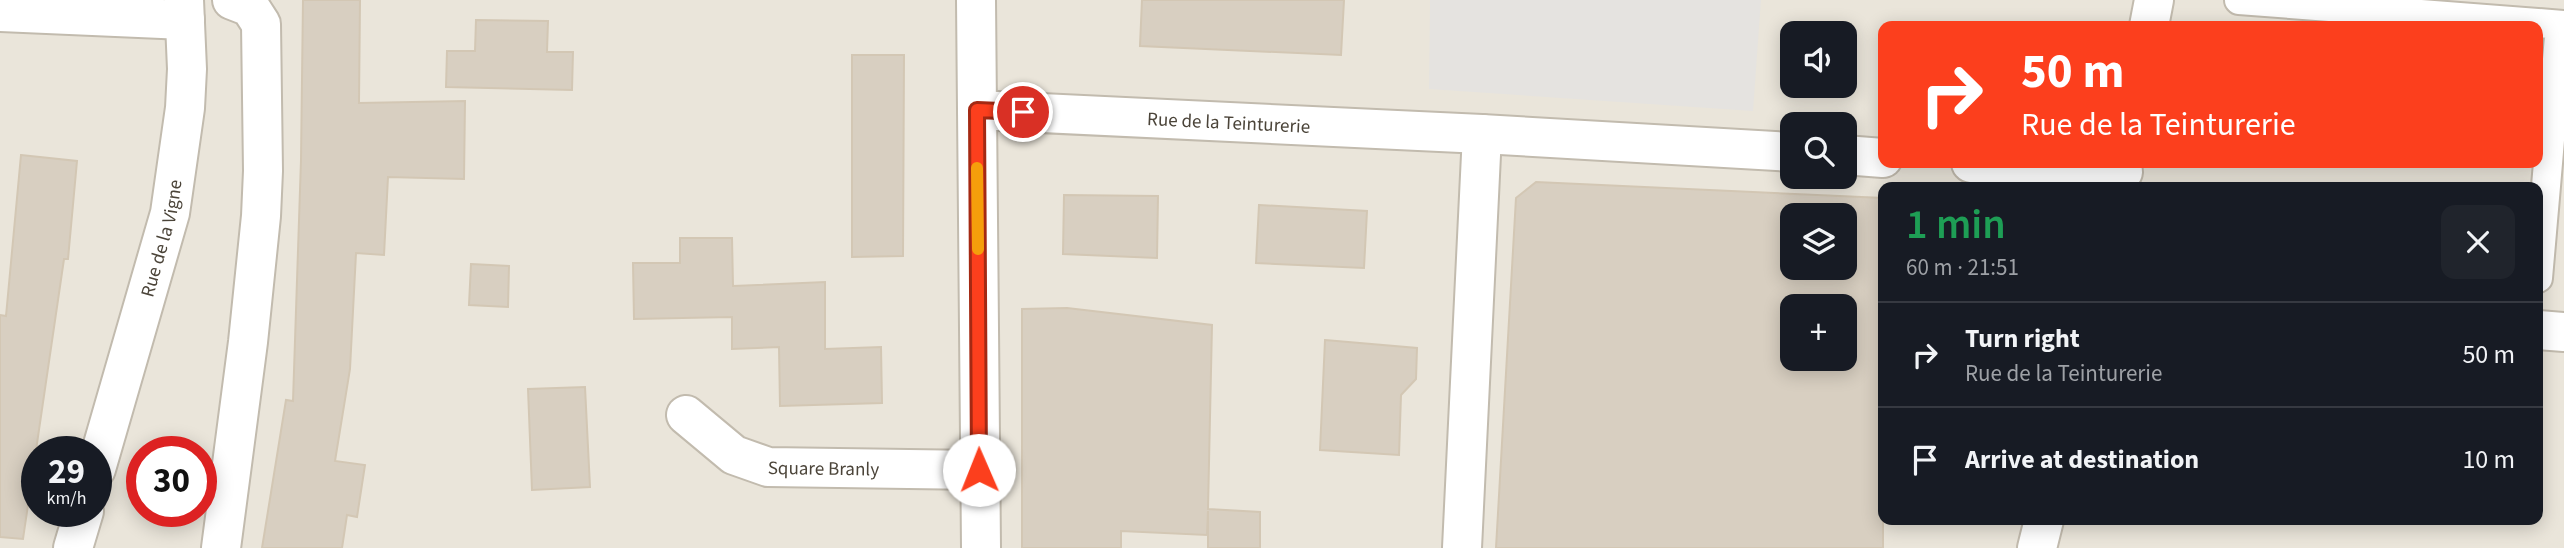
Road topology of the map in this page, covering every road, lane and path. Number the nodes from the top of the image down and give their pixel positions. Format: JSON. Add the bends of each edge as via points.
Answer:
{"nodes":[{"id":1,"x":232,"y":0,"type":"edge"},
{"id":2,"x":976,"y":0,"type":"edge"},
{"id":3,"x":2154,"y":0,"type":"edge"},
{"id":4,"x":2239,"y":0,"type":"edge"},
{"id":5,"x":185,"y":10,"type":"edge"},
{"id":6,"x":0,"y":12,"type":"edge"},
{"id":7,"x":2150,"y":21,"type":"edge"},
{"id":8,"x":2510,"y":21,"type":"edge"},
{"id":9,"x":2543,"y":24,"type":"edge"},
{"id":10,"x":2562,"y":25,"type":"edge"},
{"id":11,"x":977,"y":110,"type":"junction"},
{"id":12,"x":1482,"y":134,"type":"junction"},
{"id":13,"x":1780,"y":151,"type":"edge"},
{"id":14,"x":1857,"y":156,"type":"edge"},
{"id":15,"x":1878,"y":158,"type":"edge"},
{"id":16,"x":2026,"y":168,"type":"edge"},
{"id":17,"x":2124,"y":177,"type":"edge"},
{"id":18,"x":2543,"y":225,"type":"edge"},
{"id":19,"x":2543,"y":330,"type":"edge"},
{"id":20,"x":2564,"y":332,"type":"edge"},
{"id":21,"x":685,"y":415,"type":"dead end"},
{"id":22,"x":106,"y":436,"type":"edge"},
{"id":23,"x":979,"y":470,"type":"junction"},
{"id":24,"x":2043,"y":525,"type":"edge"},
{"id":25,"x":79,"y":527,"type":"edge"},
{"id":26,"x":73,"y":548,"type":"edge"},
{"id":27,"x":221,"y":548,"type":"edge"},
{"id":28,"x":981,"y":548,"type":"edge"},
{"id":29,"x":1462,"y":548,"type":"edge"},
{"id":30,"x":2037,"y":548,"type":"edge"}],
"edges":[{"from":1,"to":27,"type":"street","via":[[250,7],[261,24],[263,171],[248,342]]},
{"from":2,"to":11,"type":"street"},
{"from":3,"to":7,"type":"street"},
{"from":4,"to":8,"type":"lane"},
{"from":5,"to":6,"type":"street"},
{"from":5,"to":22,"type":"street","name":"Rue de la Vigne","via":[[185,108],[170,213]]},
{"from":9,"to":10,"type":"lane"},
{"from":10,"to":18,"type":"lane"},
{"from":11,"to":12,"type":"street","name":"Rue de la Teinturerie"},
{"from":11,"to":23,"type":"street"},
{"from":12,"to":13,"type":"street","name":"Rue de la Teinturerie"},
{"from":12,"to":29,"type":"street"},
{"from":14,"to":15,"type":"street"},
{"from":16,"to":17,"type":"street"},
{"from":19,"to":20,"type":"street"},
{"from":21,"to":23,"type":"street","name":"Square Branly","via":[[734,455],[768,467]]},
{"from":23,"to":28,"type":"street"},
{"from":24,"to":30,"type":"street"},
{"from":25,"to":26,"type":"street"}]}
